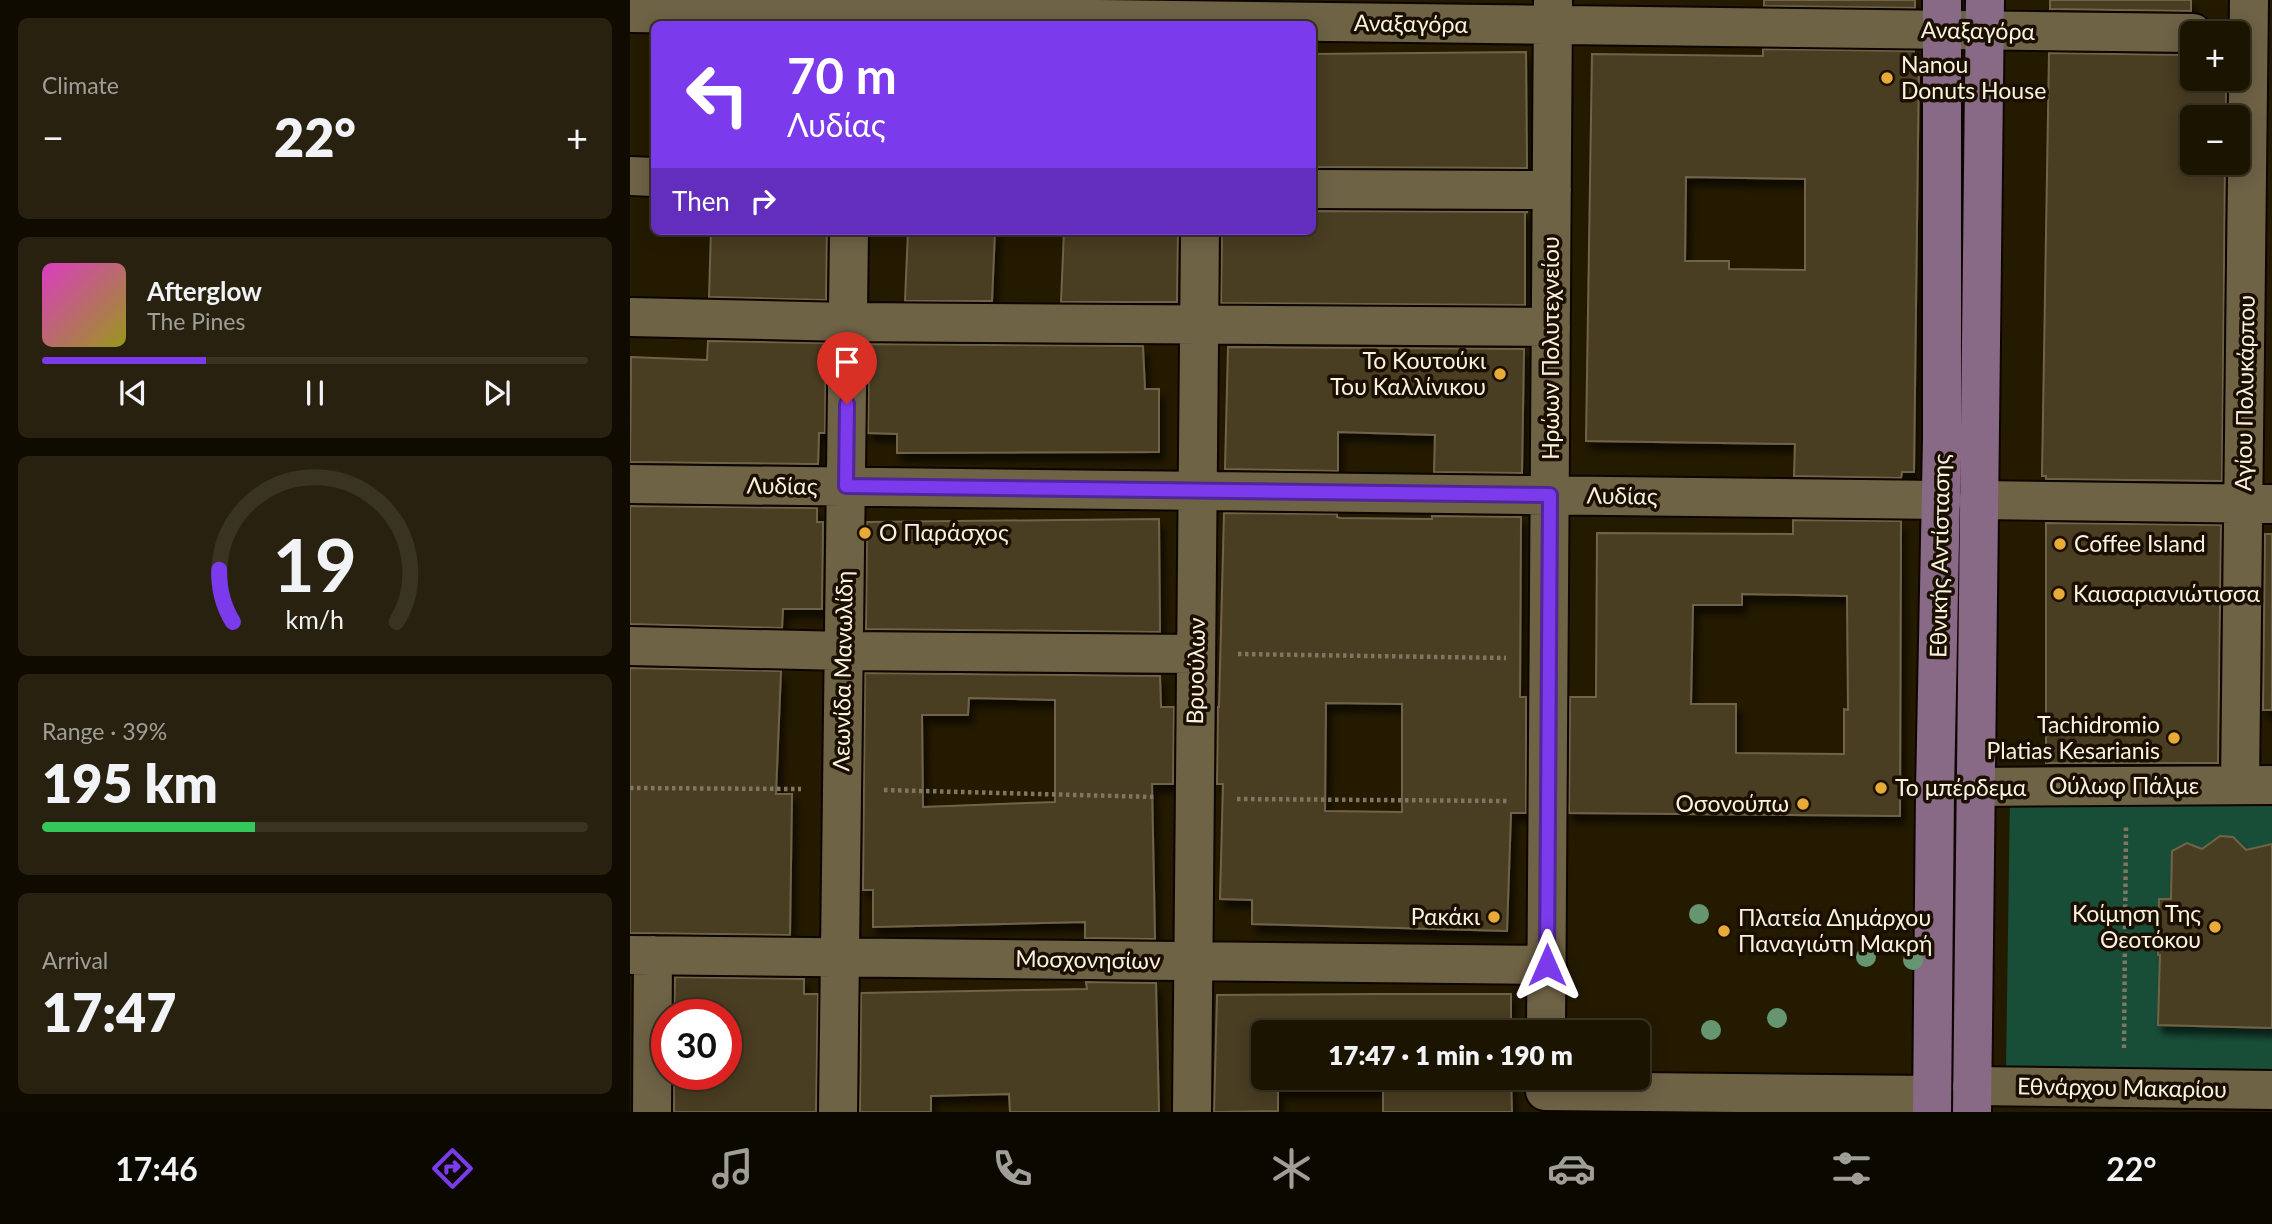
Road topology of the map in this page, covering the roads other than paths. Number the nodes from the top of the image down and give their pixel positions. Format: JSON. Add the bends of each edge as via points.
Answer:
{"nodes":[{"id":1,"x":1046,"y":9,"type":"edge"},
{"id":2,"x":630,"y":13,"type":"edge"},
{"id":3,"x":852,"y":13,"type":"edge"},
{"id":4,"x":1553,"y":13,"type":"edge"},
{"id":5,"x":1202,"y":15,"type":"edge"},
{"id":6,"x":1942,"y":15,"type":"edge"},
{"id":7,"x":1985,"y":15,"type":"edge"},
{"id":8,"x":2252,"y":26,"type":"edge"},
{"id":9,"x":2180,"y":32,"type":"edge"},
{"id":10,"x":630,"y":176,"type":"edge"},
{"id":11,"x":651,"y":177,"type":"edge"},
{"id":12,"x":1316,"y":189,"type":"edge"},
{"id":13,"x":1552,"y":190,"type":"junction"},
{"id":14,"x":849,"y":235,"type":"edge"},
{"id":15,"x":1200,"y":235,"type":"edge"},
{"id":16,"x":630,"y":317,"type":"edge"},
{"id":17,"x":848,"y":322,"type":"junction"},
{"id":18,"x":1200,"y":325,"type":"junction"},
{"id":19,"x":1551,"y":327,"type":"junction"},
{"id":20,"x":630,"y":484,"type":"edge"},
{"id":21,"x":846,"y":486,"type":"junction"},
{"id":22,"x":1198,"y":491,"type":"junction"},
{"id":23,"x":1550,"y":495,"type":"junction"},
{"id":24,"x":1941,"y":500,"type":"junction"},
{"id":25,"x":1979,"y":500,"type":"junction"},
{"id":26,"x":2258,"y":503,"type":"edge"},
{"id":27,"x":630,"y":646,"type":"edge"},
{"id":28,"x":844,"y":651,"type":"junction"},
{"id":29,"x":1196,"y":654,"type":"junction"},
{"id":30,"x":2256,"y":785,"type":"edge"},
{"id":31,"x":1976,"y":787,"type":"junction"},
{"id":32,"x":641,"y":955,"type":"edge"},
{"id":33,"x":840,"y":957,"type":"junction"},
{"id":34,"x":1193,"y":961,"type":"junction"},
{"id":35,"x":1547,"y":965,"type":"junction"},
{"id":36,"x":1546,"y":1020,"type":"edge"},
{"id":37,"x":2272,"y":1090,"type":"edge"},
{"id":38,"x":1545,"y":1094,"type":"edge"},
{"id":39,"x":1972,"y":1099,"type":"edge"},
{"id":40,"x":2229,"y":1101,"type":"edge"},
{"id":41,"x":1932,"y":1103,"type":"edge"},
{"id":42,"x":652,"y":1112,"type":"edge"},
{"id":43,"x":838,"y":1112,"type":"edge"},
{"id":44,"x":1192,"y":1112,"type":"edge"}],
"edges":[{"from":1,"to":3,"type":"street","name":"Αναξαγόρα"},
{"from":1,"to":5,"type":"street","name":"Αναξαγόρα"},
{"from":2,"to":3,"type":"street","name":"Αναξαγόρα"},
{"from":4,"to":5,"type":"street","name":"Αναξαγόρα"},
{"from":4,"to":6,"type":"street","name":"Αναξαγόρα"},
{"from":4,"to":13,"type":"street","name":"Ηρώων Πολυτεχνείου"},
{"from":6,"to":7,"type":"street","name":"Αναξαγόρα"},
{"from":6,"to":24,"type":"main road","name":"Εθνικής Αντίστασης"},
{"from":7,"to":9,"type":"street","name":"Αναξαγόρα"},
{"from":7,"to":25,"type":"main road","name":"Εθνικής Αντίστασης"},
{"from":8,"to":26,"type":"street","name":"Αγίου Πολυκάρπου"},
{"from":10,"to":11,"type":"street"},
{"from":12,"to":13,"type":"street"},
{"from":13,"to":19,"type":"street","name":"Ηρώων Πολυτεχνείου"},
{"from":14,"to":17,"type":"street","name":"Λεωνίδα Μανωλίδη"},
{"from":15,"to":18,"type":"street","name":"Βρυούλων"},
{"from":16,"to":17,"type":"street"},
{"from":17,"to":18,"type":"street"},
{"from":17,"to":21,"type":"street","name":"Λεωνίδα Μανωλίδη"},
{"from":18,"to":19,"type":"street"},
{"from":18,"to":22,"type":"street","name":"Βρυούλων"},
{"from":19,"to":23,"type":"street","name":"Ηρώων Πολυτεχνείου"},
{"from":20,"to":21,"type":"street","name":"Λυδίας"},
{"from":21,"to":22,"type":"street","name":"Λυδίας"},
{"from":21,"to":28,"type":"street","name":"Λεωνίδα Μανωλίδη"},
{"from":22,"to":23,"type":"street","name":"Λυδίας"},
{"from":22,"to":29,"type":"street","name":"Βρυούλων"},
{"from":23,"to":24,"type":"street","name":"Λυδίας"},
{"from":23,"to":35,"type":"street","name":"Ηρώων Πολυτεχνείου"},
{"from":24,"to":41,"type":"main road","name":"Εθνικής Αντίστασης"},
{"from":25,"to":26,"type":"street"},
{"from":25,"to":31,"type":"main road","name":"Εθνικής Αντίστασης"},
{"from":26,"to":30,"type":"street","name":"Αγίου Πολυκάρπου"},
{"from":27,"to":28,"type":"street"},
{"from":28,"to":29,"type":"street"},
{"from":28,"to":33,"type":"street","name":"Λεωνίδα Μανωλίδη"},
{"from":29,"to":34,"type":"street","name":"Βρυούλων"},
{"from":30,"to":31,"type":"street","name":"Ούλωφ Πάλμε"},
{"from":31,"to":39,"type":"main road","name":"Εθνικής Αντίστασης"},
{"from":32,"to":33,"type":"street","name":"Μοσχονησίων"},
{"from":32,"to":42,"type":"street"},
{"from":33,"to":34,"type":"street","name":"Μοσχονησίων"},
{"from":33,"to":43,"type":"street","name":"Λεωνίδα Μανωλίδη"},
{"from":34,"to":35,"type":"street","name":"Μοσχονησίων"},
{"from":34,"to":44,"type":"street","name":"Βρυούλων"},
{"from":35,"to":36,"type":"street","name":"Ηρώων Πολυτεχνείου"},
{"from":37,"to":40,"type":"street","name":"Εθνάρχου Μακαρίου"},
{"from":38,"to":41,"type":"street"},
{"from":39,"to":40,"type":"street","name":"Εθνάρχου Μακαρίου","via":[[2124,1088]]}]}
